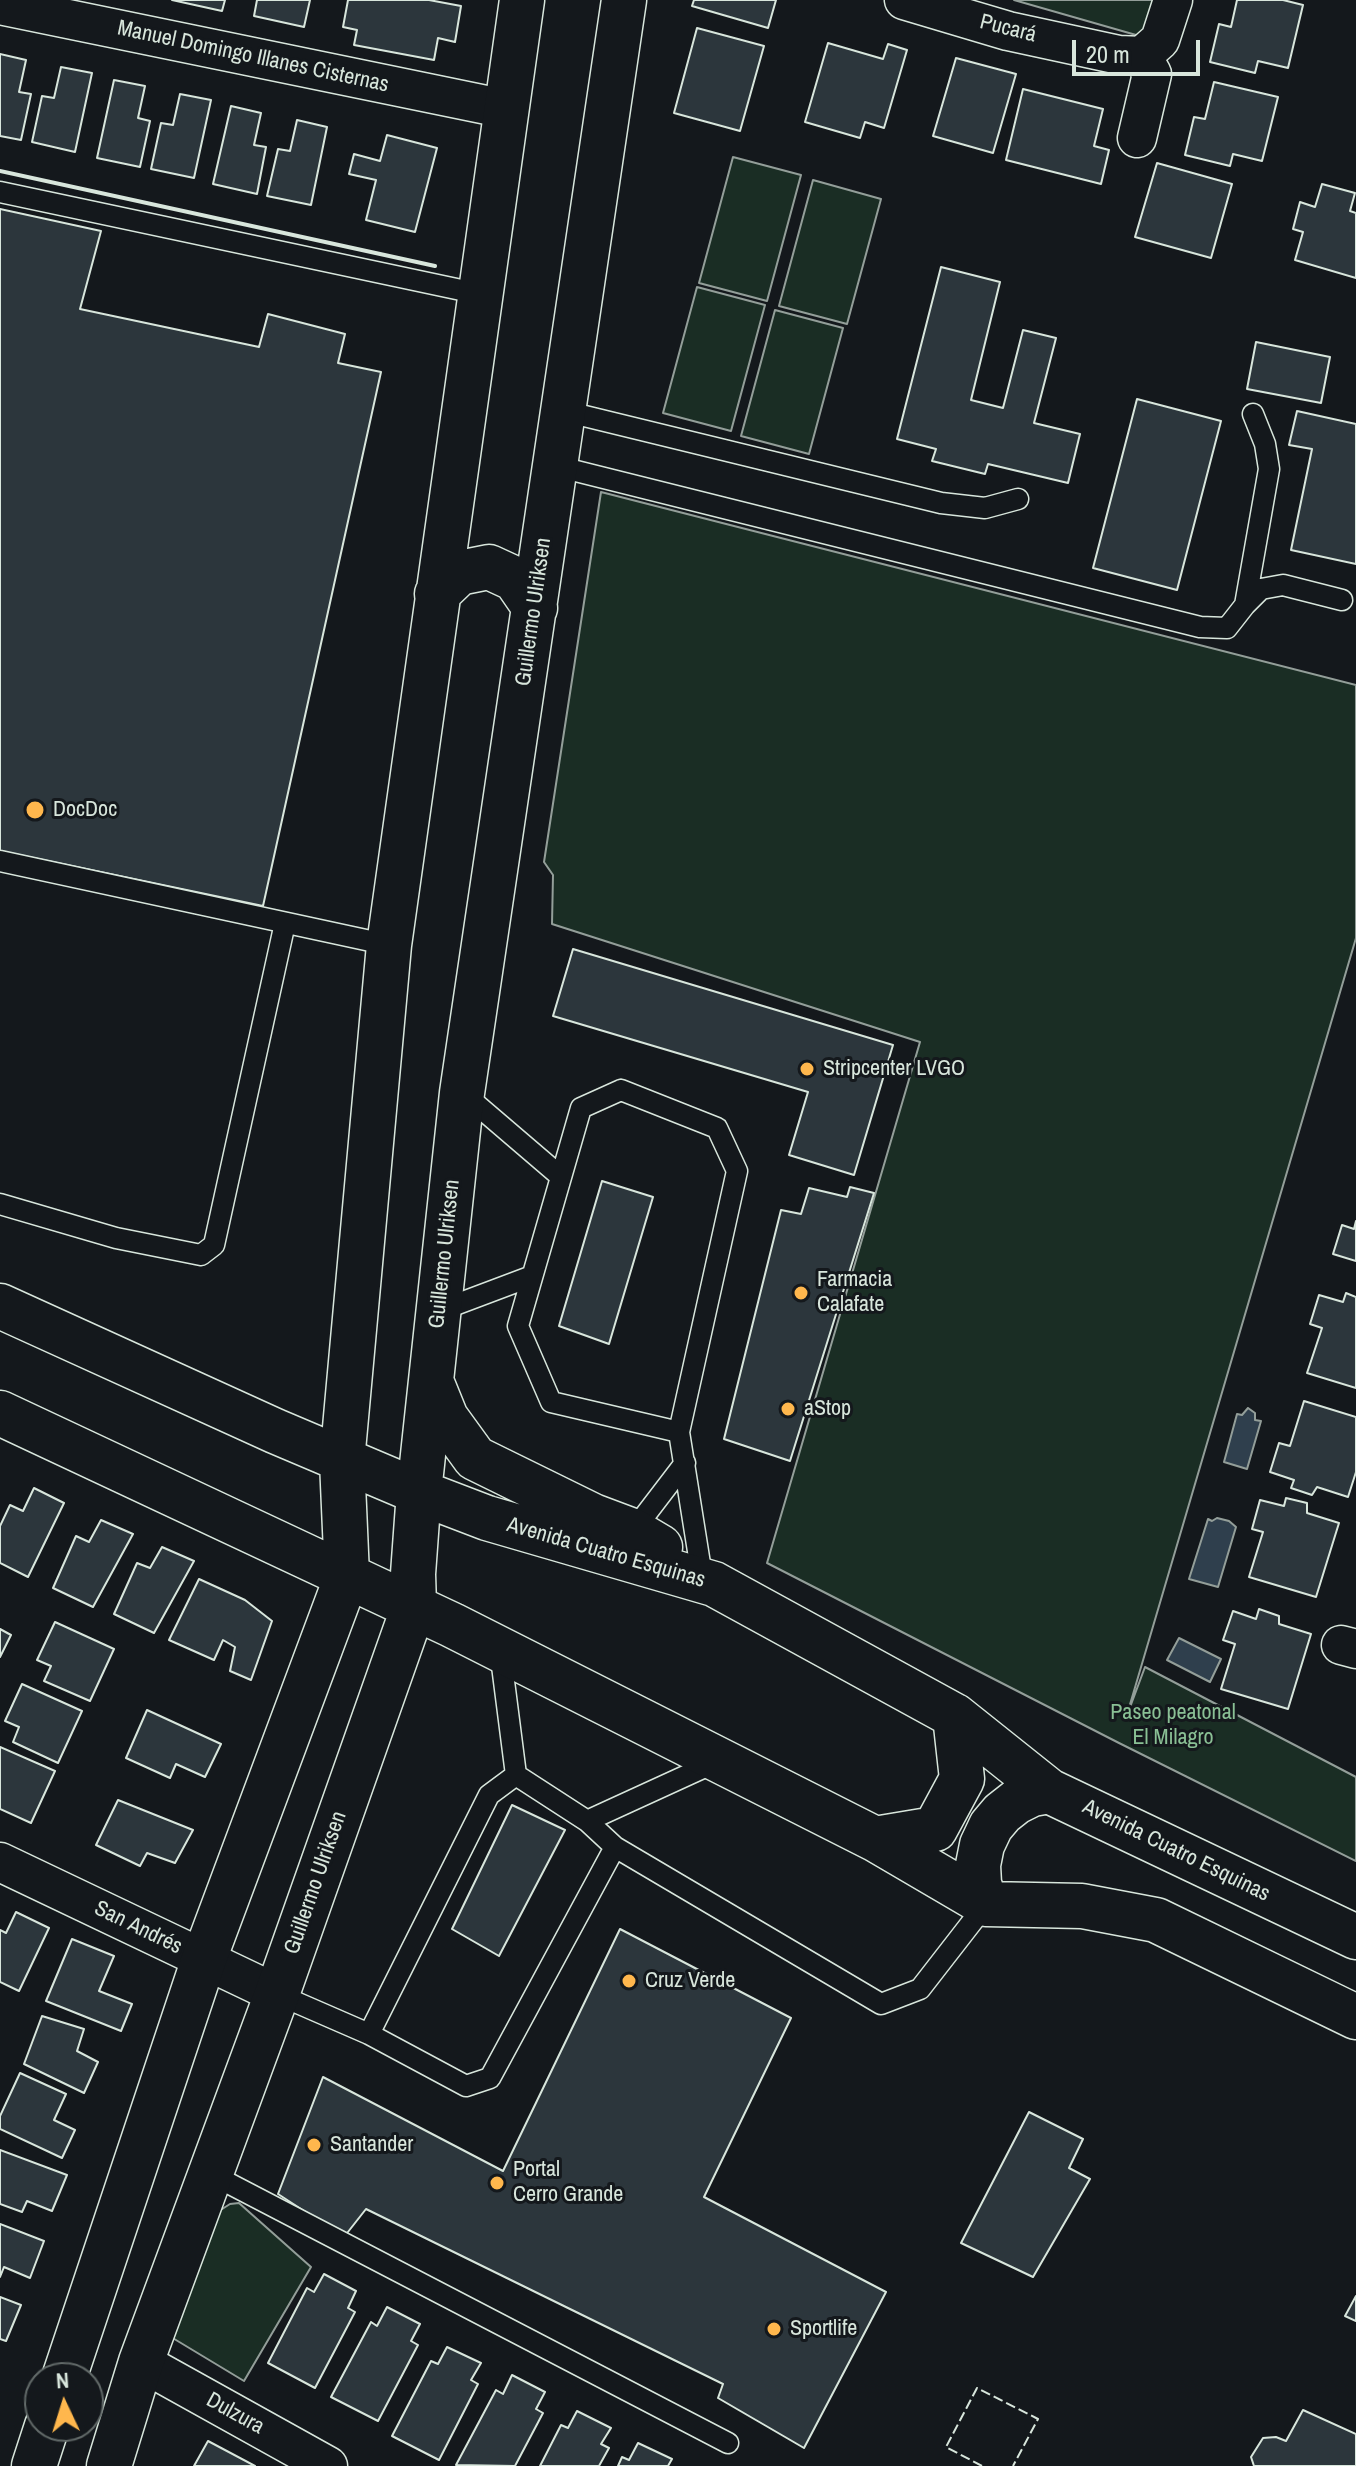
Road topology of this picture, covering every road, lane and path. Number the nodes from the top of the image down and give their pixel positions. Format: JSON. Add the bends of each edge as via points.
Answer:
{"nodes":[{"id":1,"x":522,"y":0,"type":"edge"},
{"id":2,"x":624,"y":0,"type":"edge"},
{"id":3,"x":904,"y":0,"type":"edge"},
{"id":4,"x":1173,"y":0,"type":"edge"},
{"id":5,"x":0,"y":5,"type":"edge"},
{"id":6,"x":1142,"y":56,"type":"junction"},
{"id":7,"x":506,"y":109,"type":"junction"},
{"id":8,"x":1137,"y":138,"type":"dead end"},
{"id":9,"x":0,"y":192,"type":"edge"},
{"id":10,"x":480,"y":294,"type":"junction"},
{"id":11,"x":564,"y":411,"type":"junction"},
{"id":12,"x":1253,"y":414,"type":"dead end"},
{"id":13,"x":556,"y":466,"type":"junction"},
{"id":14,"x":1018,"y":499,"type":"dead end"},
{"id":15,"x":437,"y":594,"type":"junction"},
{"id":16,"x":1342,"y":600,"type":"dead end"},
{"id":17,"x":1245,"y":605,"type":"junction"},
{"id":18,"x":535,"y":608,"type":"junction"},
{"id":19,"x":0,"y":861,"type":"edge"},
{"id":20,"x":285,"y":923,"type":"junction"},
{"id":21,"x":389,"y":945,"type":"junction"},
{"id":22,"x":462,"y":1093,"type":"junction"},
{"id":23,"x":560,"y":1176,"type":"junction"},
{"id":24,"x":0,"y":1204,"type":"edge"},
{"id":25,"x":532,"y":1276,"type":"junction"},
{"id":26,"x":0,"y":1306,"type":"edge"},
{"id":27,"x":439,"y":1311,"type":"junction"},
{"id":28,"x":431,"y":1381,"type":"junction"},
{"id":29,"x":0,"y":1413,"type":"edge"},
{"id":30,"x":679,"y":1432,"type":"junction"},
{"id":31,"x":342,"y":1461,"type":"junction"},
{"id":32,"x":685,"y":1463,"type":"junction"},
{"id":33,"x":419,"y":1492,"type":"junction"},
{"id":34,"x":633,"y":1531,"type":"junction"},
{"id":35,"x":347,"y":1576,"type":"junction"},
{"id":36,"x":708,"y":1577,"type":"junction"},
{"id":37,"x":414,"y":1606,"type":"junction"},
{"id":38,"x":500,"y":1649,"type":"junction"},
{"id":39,"x":955,"y":1716,"type":"junction"},
{"id":40,"x":720,"y":1761,"type":"junction"},
{"id":41,"x":516,"y":1775,"type":"junction"},
{"id":42,"x":1049,"y":1791,"type":"junction"},
{"id":43,"x":587,"y":1821,"type":"junction"},
{"id":44,"x":875,"y":1839,"type":"junction"},
{"id":45,"x":615,"y":1847,"type":"junction"},
{"id":46,"x":0,"y":1862,"type":"edge"},
{"id":47,"x":986,"y":1904,"type":"junction"},
{"id":48,"x":1356,"y":1937,"type":"edge"},
{"id":49,"x":204,"y":1959,"type":"junction"},
{"id":50,"x":277,"y":1994,"type":"junction"},
{"id":51,"x":1356,"y":2017,"type":"edge"},
{"id":52,"x":369,"y":2034,"type":"junction"},
{"id":53,"x":209,"y":2173,"type":"junction"},
{"id":54,"x":69,"y":2362,"type":"edge"},
{"id":55,"x":141,"y":2362,"type":"junction"},
{"id":56,"x":42,"y":2442,"type":"edge"},
{"id":57,"x":728,"y":2443,"type":"dead end"},
{"id":58,"x":34,"y":2466,"type":"edge"},
{"id":59,"x":109,"y":2466,"type":"edge"},
{"id":60,"x":328,"y":2466,"type":"edge"}],
"edges":[{"from":1,"to":7,"type":"main road"},
{"from":2,"to":11,"type":"main road","name":"Guillermo Ulriksen"},
{"from":3,"to":6,"type":"street","name":"Pucará","via":[[1008,31]]},
{"from":4,"to":6,"type":"street","via":[[1160,40]]},
{"from":5,"to":7,"type":"street","name":"Manuel Domingo Illanes Cisternas"},
{"from":6,"to":8,"type":"street","via":[[1152,74]]},
{"from":7,"to":10,"type":"main road"},
{"from":9,"to":10,"type":"lane"},
{"from":10,"to":15,"type":"main road"},
{"from":11,"to":13,"type":"main road","name":"Guillermo Ulriksen"},
{"from":11,"to":14,"type":"lane","via":[[941,503],[985,508]]},
{"from":12,"to":17,"type":"lane","via":[[1269,469]]},
{"from":13,"to":17,"type":"lane","via":[[1200,627],[1227,628]]},
{"from":13,"to":18,"type":"main road","name":"Guillermo Ulriksen"},
{"from":15,"to":18,"type":"main road","via":[[459,573],[489,567],[515,579]]},
{"from":15,"to":21,"type":"main road"},
{"from":16,"to":17,"type":"lane","via":[[1283,585],[1261,589]]},
{"from":18,"to":22,"type":"main road","name":"Guillermo Ulriksen"},
{"from":19,"to":20,"type":"lane"},
{"from":20,"to":21,"type":"lane"},
{"from":20,"to":24,"type":"lane","via":[[214,1245],[201,1255],[116,1238]]},
{"from":21,"to":31,"type":"main road"},
{"from":22,"to":23,"type":"lane"},
{"from":22,"to":27,"type":"main road","name":"Guillermo Ulriksen"},
{"from":23,"to":25,"type":"lane"},
{"from":23,"to":30,"type":"lane","via":[[581,1108],[621,1090],[717,1128],[737,1171]]},
{"from":25,"to":27,"type":"lane"},
{"from":25,"to":30,"type":"lane","via":[[518,1326],[551,1402]]},
{"from":26,"to":31,"type":"main road","name":"Avenida Cuatro Esquinas"},
{"from":27,"to":28,"type":"main road","name":"Guillermo Ulriksen"},
{"from":28,"to":33,"type":"main road","name":"Guillermo Ulriksen"},
{"from":28,"to":34,"type":"main road","via":[[446,1418],[475,1458]]},
{"from":29,"to":35,"type":"main road"},
{"from":30,"to":32,"type":"lane"},
{"from":31,"to":33,"type":"main road","name":"Avenida Cuatro Esquinas"},
{"from":31,"to":35,"type":"main road"},
{"from":32,"to":34,"type":"lane"},
{"from":32,"to":36,"type":"lane"},
{"from":33,"to":36,"type":"main road","name":"Avenida Cuatro Esquinas","via":[[487,1518]]},
{"from":33,"to":37,"type":"main road","name":"Guillermo Ulriksen"},
{"from":34,"to":36,"type":"main road"},
{"from":35,"to":37,"type":"main road"},
{"from":35,"to":49,"type":"main road"},
{"from":36,"to":39,"type":"main road","name":"Avenida Cuatro Esquinas"},
{"from":37,"to":38,"type":"main road"},
{"from":37,"to":50,"type":"main road","name":"Guillermo Ulriksen"},
{"from":38,"to":40,"type":"main road"},
{"from":38,"to":41,"type":"lane"},
{"from":39,"to":42,"type":"main road","name":"Avenida Cuatro Esquinas"},
{"from":39,"to":44,"type":"main road","via":[[962,1779],[935,1829]]},
{"from":40,"to":43,"type":"lane"},
{"from":40,"to":44,"type":"main road"},
{"from":41,"to":43,"type":"lane"},
{"from":41,"to":52,"type":"lane","via":[[489,1795]]},
{"from":42,"to":47,"type":"main road","via":[[1016,1802],[991,1826],[978,1865]]},
{"from":42,"to":48,"type":"main road","name":"Avenida Cuatro Esquinas"},
{"from":43,"to":45,"type":"lane"},
{"from":44,"to":47,"type":"main road"},
{"from":45,"to":47,"type":"lane","via":[[881,2004],[920,1989]]},
{"from":45,"to":52,"type":"lane","via":[[490,2078],[466,2086]]},
{"from":46,"to":49,"type":"street","name":"San Andrés"},
{"from":47,"to":51,"type":"main road","via":[[1082,1906],[1156,1920]]},
{"from":49,"to":50,"type":"street","name":"San Andrés"},
{"from":49,"to":54,"type":"main road"},
{"from":50,"to":52,"type":"lane"},
{"from":50,"to":53,"type":"main road","name":"Guillermo Ulriksen"},
{"from":53,"to":55,"type":"main road","name":"Guillermo Ulriksen"},
{"from":53,"to":57,"type":"lane"},
{"from":55,"to":59,"type":"main road","name":"Guillermo Ulriksen"},
{"from":55,"to":60,"type":"street","name":"Dulzura"},
{"from":56,"to":58,"type":"main road"}]}
